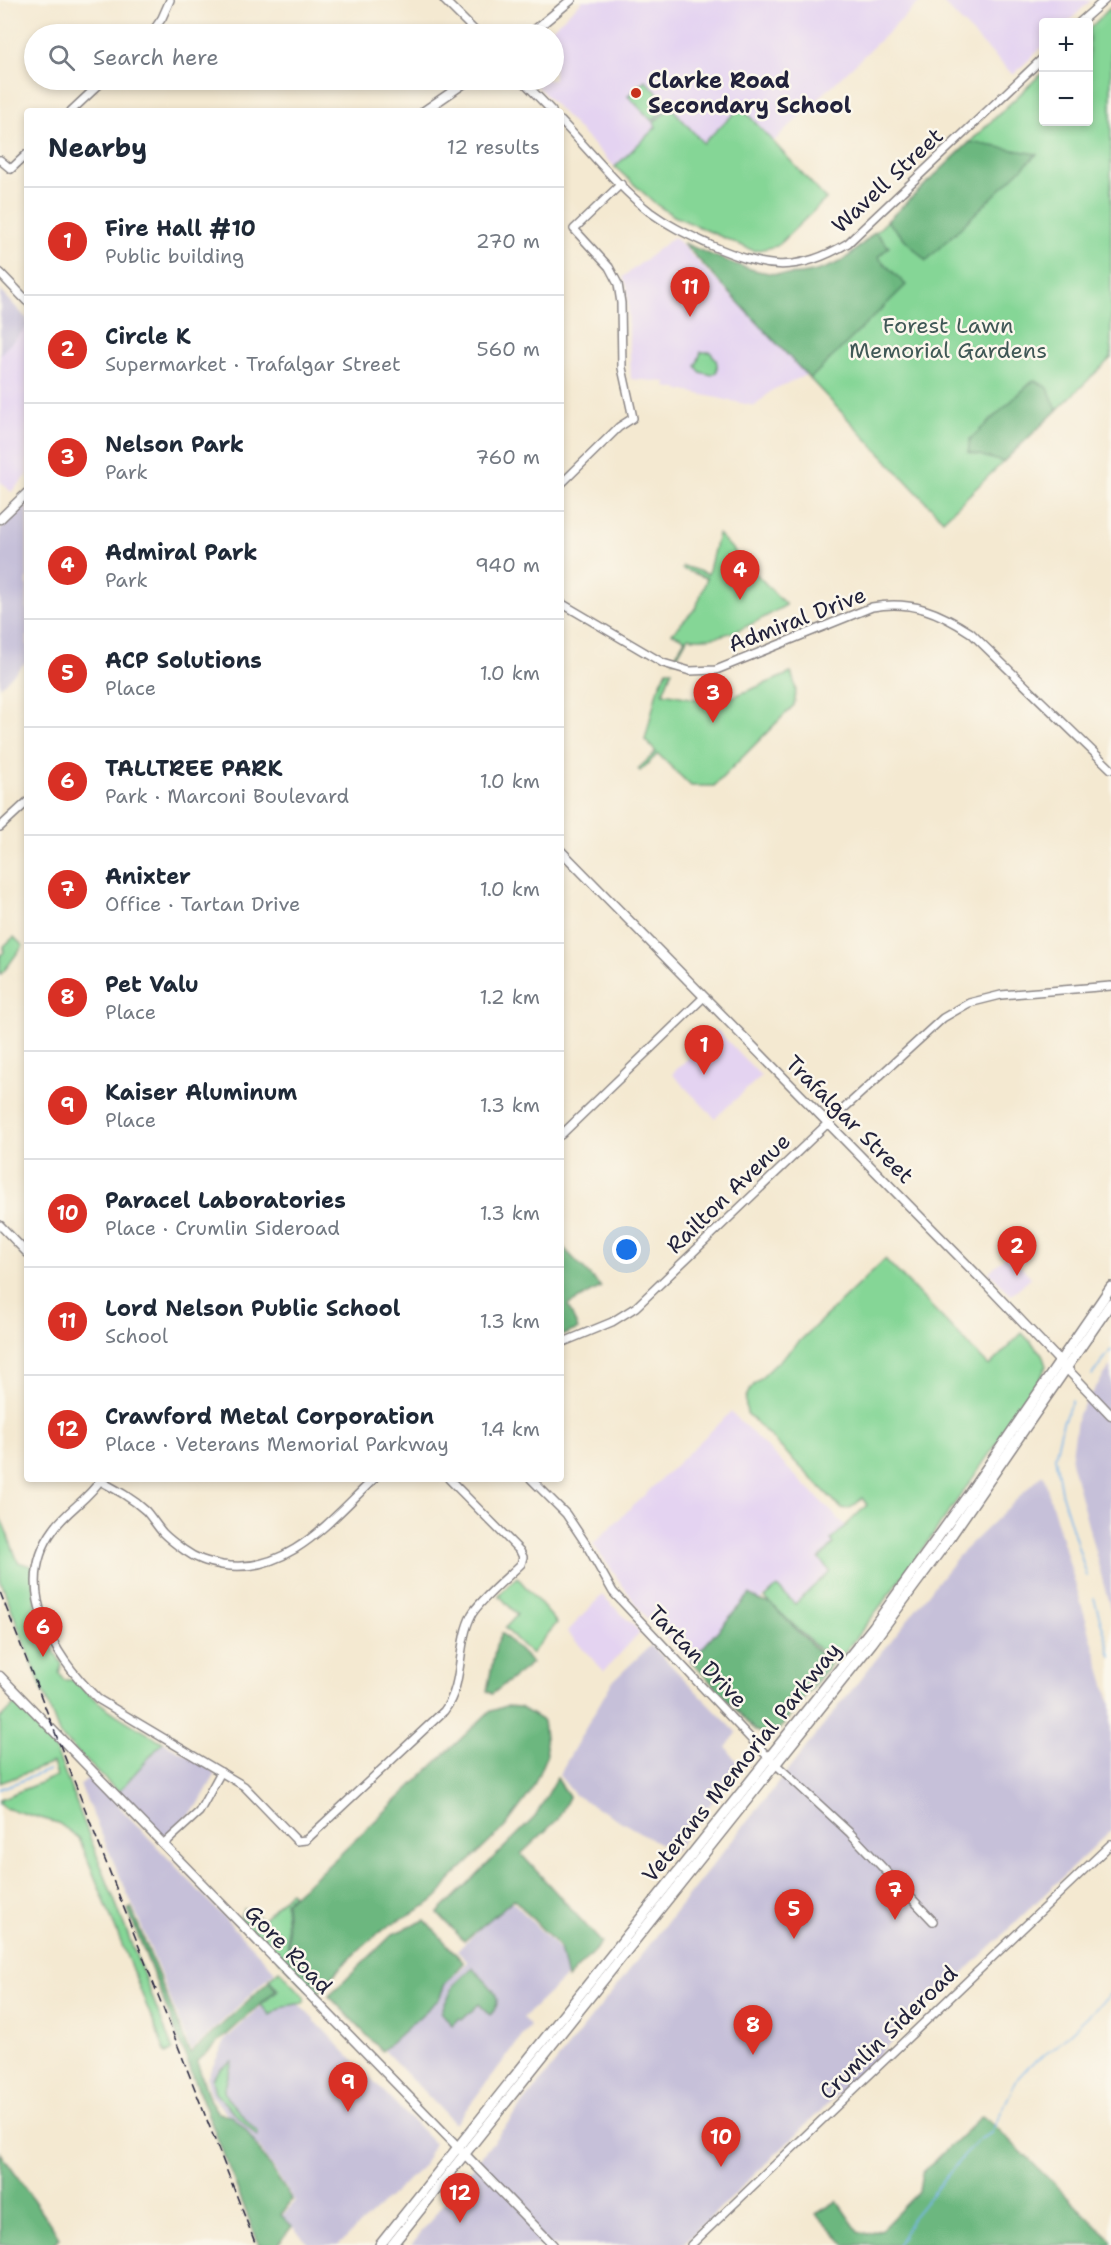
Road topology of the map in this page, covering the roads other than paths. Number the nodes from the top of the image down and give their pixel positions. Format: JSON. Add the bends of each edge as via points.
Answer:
{"nodes":[{"id":1,"x":170,"y":0,"type":"edge"},
{"id":2,"x":444,"y":0,"type":"edge"},
{"id":3,"x":571,"y":0,"type":"edge"},
{"id":4,"x":1105,"y":0,"type":"edge"},
{"id":5,"x":1085,"y":18,"type":"edge"},
{"id":6,"x":158,"y":24,"type":"edge"},
{"id":7,"x":468,"y":24,"type":"edge"},
{"id":8,"x":542,"y":24,"type":"edge"},
{"id":9,"x":1039,"y":62,"type":"edge"},
{"id":10,"x":93,"y":90,"type":"edge"},
{"id":11,"x":454,"y":90,"type":"edge"},
{"id":12,"x":532,"y":90,"type":"edge"},
{"id":13,"x":74,"y":108,"type":"edge"},
{"id":14,"x":428,"y":108,"type":"edge"},
{"id":15,"x":549,"y":108,"type":"edge"},
{"id":16,"x":564,"y":124,"type":"edge"},
{"id":17,"x":24,"y":157,"type":"edge"},
{"id":18,"x":0,"y":160,"type":"edge"},
{"id":19,"x":621,"y":184,"type":"junction"},
{"id":20,"x":0,"y":273,"type":"edge"},
{"id":21,"x":24,"y":298,"type":"edge"},
{"id":22,"x":564,"y":481,"type":"edge"},
{"id":23,"x":24,"y":496,"type":"edge"},
{"id":24,"x":0,"y":519,"type":"edge"},
{"id":25,"x":564,"y":605,"type":"edge"},
{"id":26,"x":1111,"y":769,"type":"edge"},
{"id":27,"x":24,"y":805,"type":"edge"},
{"id":28,"x":0,"y":827,"type":"edge"},
{"id":29,"x":564,"y":854,"type":"edge"},
{"id":30,"x":1111,"y":986,"type":"edge"},
{"id":31,"x":704,"y":997,"type":"junction"},
{"id":32,"x":828,"y":1123,"type":"junction"},
{"id":33,"x":564,"y":1132,"type":"edge"},
{"id":34,"x":0,"y":1225,"type":"edge"},
{"id":35,"x":24,"y":1243,"type":"edge"},
{"id":36,"x":21,"y":1246,"type":"junction"},
{"id":37,"x":24,"y":1250,"type":"edge"},
{"id":38,"x":1111,"y":1287,"type":"edge"},
{"id":39,"x":1111,"y":1303,"type":"edge"},
{"id":40,"x":564,"y":1342,"type":"edge"},
{"id":41,"x":1063,"y":1365,"type":"junction"},
{"id":42,"x":1111,"y":1415,"type":"edge"},
{"id":43,"x":99,"y":1482,"type":"edge"},
{"id":44,"x":104,"y":1482,"type":"edge"},
{"id":45,"x":371,"y":1482,"type":"edge"},
{"id":46,"x":452,"y":1482,"type":"edge"},
{"id":47,"x":534,"y":1482,"type":"edge"},
{"id":48,"x":0,"y":1676,"type":"edge"},
{"id":49,"x":773,"y":1761,"type":"junction"},
{"id":50,"x":221,"y":1772,"type":"junction"},
{"id":51,"x":164,"y":1844,"type":"junction"},
{"id":52,"x":1111,"y":1844,"type":"edge"},
{"id":53,"x":933,"y":1921,"type":"dead end"},
{"id":54,"x":461,"y":2150,"type":"junction"},
{"id":55,"x":380,"y":2245,"type":"edge"},
{"id":56,"x":392,"y":2245,"type":"edge"},
{"id":57,"x":553,"y":2245,"type":"edge"},
{"id":58,"x":691,"y":2245,"type":"edge"}],
"edges":[{"from":1,"to":6,"type":"street"},
{"from":2,"to":7,"type":"street"},
{"from":3,"to":8,"type":"main road"},
{"from":4,"to":5,"type":"street"},
{"from":9,"to":19,"type":"street","name":"Wavell Street","via":[[865,229],[816,260],[773,266],[729,253],[669,226]]},
{"from":10,"to":13,"type":"street"},
{"from":11,"to":14,"type":"main road"},
{"from":12,"to":15,"type":"street"},
{"from":16,"to":19,"type":"street","name":"Wavell Street"},
{"from":17,"to":18,"type":"street","via":[[11,169]]},
{"from":19,"to":22,"type":"street","via":[[574,229],[609,267],[618,284],[622,368],[633,418]]},
{"from":20,"to":21,"type":"main road"},
{"from":23,"to":24,"type":"main road"},
{"from":25,"to":26,"type":"street","name":"Admiral Drive","via":[[663,663],[690,671],[716,670],[872,607],[922,607],[971,633]]},
{"from":27,"to":28,"type":"street"},
{"from":29,"to":31,"type":"main road","name":"Trafalgar Street"},
{"from":30,"to":32,"type":"street","name":"Railton Avenue","via":[[1019,992],[969,1003],[943,1017]]},
{"from":31,"to":32,"type":"main road","name":"Trafalgar Street"},
{"from":31,"to":33,"type":"street"},
{"from":32,"to":40,"type":"street","name":"Railton Avenue","via":[[636,1307],[612,1322]]},
{"from":32,"to":41,"type":"main road","name":"Trafalgar Street"},
{"from":34,"to":36,"type":"street"},
{"from":35,"to":36,"type":"street"},
{"from":36,"to":37,"type":"street"},
{"from":38,"to":41,"type":"highway","name":"Veterans Memorial Parkway"},
{"from":39,"to":41,"type":"highway","name":"Veterans Memorial Parkway"},
{"from":41,"to":42,"type":"main road","name":"Trafalgar Street"},
{"from":41,"to":49,"type":"highway","name":"Veterans Memorial Parkway","via":[[941,1549],[872,1643]]},
{"from":43,"to":50,"type":"street","via":[[43,1544],[36,1581],[49,1635],[62,1659],[98,1699]]},
{"from":44,"to":45,"type":"street","via":[[148,1513],[165,1535],[186,1552],[200,1560],[234,1567],[266,1563],[293,1552]]},
{"from":46,"to":50,"type":"street","via":[[523,1557],[521,1564],[472,1615],[455,1690],[444,1712],[306,1840],[297,1841],[244,1786]]},
{"from":47,"to":49,"type":"street","name":"Tartan Drive","via":[[566,1514],[613,1592]]},
{"from":48,"to":51,"type":"main road","name":"Gore Road"},
{"from":49,"to":53,"type":"street","name":"Tartan Drive","via":[[850,1833]]},
{"from":49,"to":54,"type":"highway","name":"Veterans Memorial Parkway"},
{"from":50,"to":51,"type":"street","via":[[199,1812]]},
{"from":51,"to":54,"type":"main road","name":"Gore Road"},
{"from":52,"to":58,"type":"street","name":"Crumlin Sideroad"},
{"from":54,"to":55,"type":"highway","name":"Veterans Memorial Parkway"},
{"from":54,"to":56,"type":"highway","name":"Veterans Memorial Parkway"},
{"from":54,"to":57,"type":"main road","name":"Gore Road"}]}
